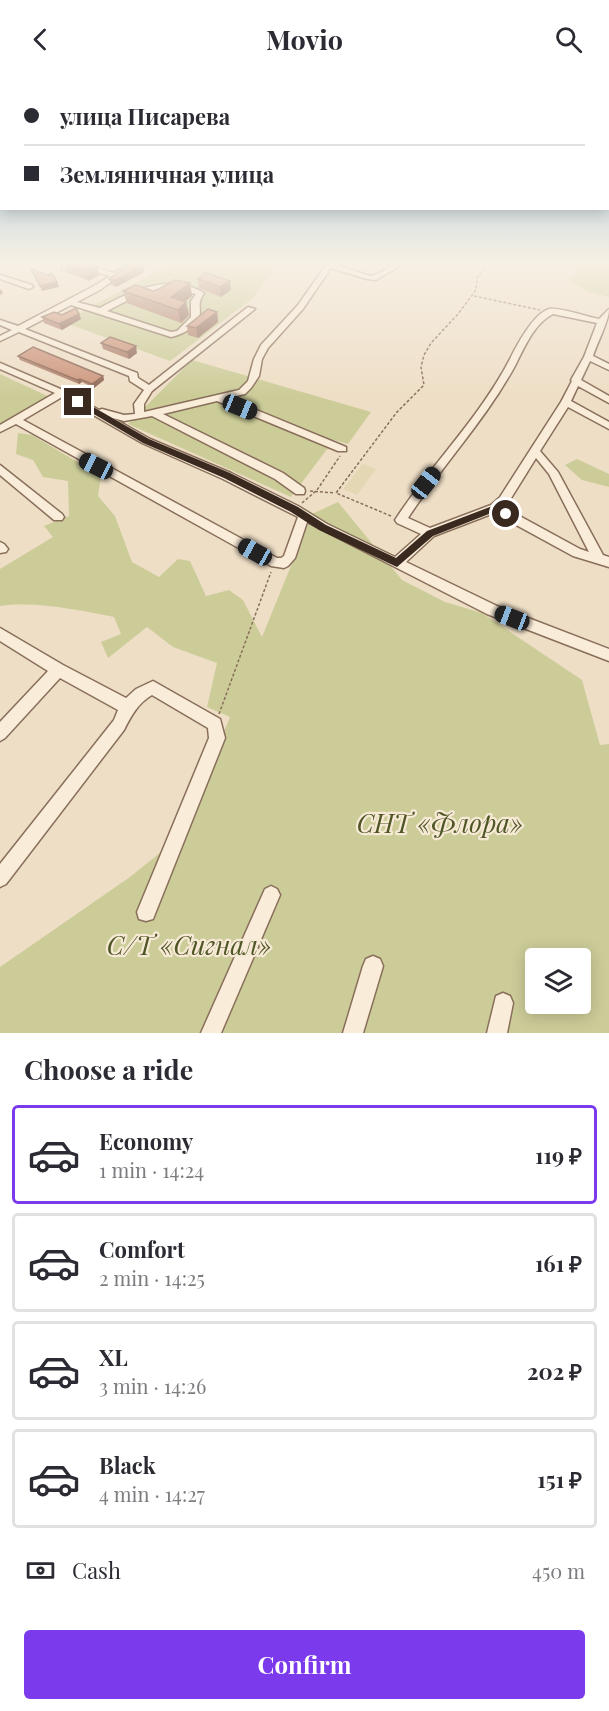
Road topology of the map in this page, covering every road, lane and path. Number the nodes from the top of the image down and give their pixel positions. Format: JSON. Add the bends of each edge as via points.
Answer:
{"nodes":[{"id":1,"x":62,"y":307,"type":"edge"},
{"id":2,"x":86,"y":307,"type":"edge"},
{"id":3,"x":110,"y":307,"type":"edge"},
{"id":4,"x":195,"y":307,"type":"edge"},
{"id":5,"x":301,"y":307,"type":"edge"},
{"id":6,"x":463,"y":307,"type":"edge"},
{"id":7,"x":530,"y":307,"type":"edge"},
{"id":8,"x":250,"y":309,"type":"dead end"},
{"id":9,"x":102,"y":311,"type":"junction"},
{"id":10,"x":552,"y":311,"type":"junction"},
{"id":11,"x":609,"y":311,"type":"edge"},
{"id":12,"x":0,"y":322,"type":"edge"},
{"id":13,"x":603,"y":329,"type":"edge"},
{"id":14,"x":18,"y":330,"type":"junction"},
{"id":15,"x":0,"y":339,"type":"edge"},
{"id":16,"x":588,"y":357,"type":"junction"},
{"id":17,"x":609,"y":367,"type":"edge"},
{"id":18,"x":2,"y":369,"type":"edge"},
{"id":19,"x":575,"y":380,"type":"junction"},
{"id":20,"x":149,"y":389,"type":"junction"},
{"id":21,"x":62,"y":393,"type":"junction"},
{"id":22,"x":219,"y":399,"type":"junction"},
{"id":23,"x":609,"y":400,"type":"edge"},
{"id":24,"x":566,"y":402,"type":"junction"},
{"id":25,"x":95,"y":410,"type":"junction"},
{"id":26,"x":154,"y":412,"type":"junction"},
{"id":27,"x":140,"y":416,"type":"junction"},
{"id":28,"x":16,"y":420,"type":"junction"},
{"id":29,"x":609,"y":426,"type":"edge"},
{"id":30,"x":0,"y":429,"type":"edge"},
{"id":31,"x":342,"y":449,"type":"joint"},
{"id":32,"x":536,"y":452,"type":"junction"},
{"id":33,"x":0,"y":469,"type":"edge"},
{"id":34,"x":317,"y":490,"type":"junction"},
{"id":35,"x":300,"y":491,"type":"joint"},
{"id":36,"x":336,"y":494,"type":"junction"},
{"id":37,"x":495,"y":508,"type":"junction"},
{"id":38,"x":299,"y":513,"type":"junction"},
{"id":39,"x":58,"y":517,"type":"dead end"},
{"id":40,"x":401,"y":520,"type":"junction"},
{"id":41,"x":430,"y":533,"type":"junction"},
{"id":42,"x":604,"y":561,"type":"edge"},
{"id":43,"x":275,"y":563,"type":"junction"},
{"id":44,"x":397,"y":563,"type":"junction"},
{"id":45,"x":0,"y":634,"type":"edge"},
{"id":46,"x":609,"y":655,"type":"edge"},
{"id":47,"x":58,"y":670,"type":"junction"},
{"id":48,"x":127,"y":707,"type":"junction"},
{"id":49,"x":215,"y":724,"type":"junction"},
{"id":50,"x":0,"y":733,"type":"edge"},
{"id":51,"x":0,"y":878,"type":"edge"},
{"id":52,"x":271,"y":895,"type":"dead end"},
{"id":53,"x":146,"y":912,"type":"dead end"},
{"id":54,"x":373,"y":966,"type":"dead end"},
{"id":55,"x":503,"y":1003,"type":"dead end"},
{"id":56,"x":211,"y":1033,"type":"edge"},
{"id":57,"x":353,"y":1033,"type":"edge"},
{"id":58,"x":497,"y":1033,"type":"edge"}],
"edges":[{"from":1,"to":14,"type":"street"},
{"from":2,"to":9,"type":"street"},
{"from":3,"to":9,"type":"street"},
{"from":4,"to":9,"type":"street","via":[[195,317],[180,333],[171,335]]},
{"from":5,"to":22,"type":"street","via":[[264,348],[251,385]]},
{"from":6,"to":36,"type":"path","via":[[424,355],[424,385],[396,412]]},
{"from":7,"to":10,"type":"path"},
{"from":8,"to":20,"type":"street"},
{"from":10,"to":13,"type":"street"},
{"from":10,"to":40,"type":"street","via":[[546,313],[518,348],[478,417]]},
{"from":11,"to":13,"type":"street"},
{"from":12,"to":14,"type":"street"},
{"from":13,"to":16,"type":"street"},
{"from":14,"to":15,"type":"street"},
{"from":14,"to":20,"type":"street","via":[[134,375],[133,379]]},
{"from":16,"to":17,"type":"street"},
{"from":16,"to":19,"type":"street"},
{"from":18,"to":21,"type":"street"},
{"from":19,"to":23,"type":"street"},
{"from":19,"to":24,"type":"street"},
{"from":20,"to":27,"type":"street","via":[[139,404]]},
{"from":21,"to":25,"type":"street"},
{"from":21,"to":28,"type":"street"},
{"from":22,"to":26,"type":"street"},
{"from":22,"to":31,"type":"street"},
{"from":24,"to":29,"type":"street"},
{"from":24,"to":32,"type":"street"},
{"from":25,"to":27,"type":"street","via":[[124,418]]},
{"from":25,"to":38,"type":"street","via":[[146,441]]},
{"from":26,"to":27,"type":"street"},
{"from":26,"to":35,"type":"street","via":[[279,476]]},
{"from":28,"to":30,"type":"street"},
{"from":28,"to":43,"type":"street"},
{"from":31,"to":34,"type":"path"},
{"from":32,"to":37,"type":"street"},
{"from":32,"to":42,"type":"street","via":[[553,471]]},
{"from":33,"to":39,"type":"street"},
{"from":34,"to":35,"type":"path"},
{"from":34,"to":36,"type":"path"},
{"from":34,"to":38,"type":"path"},
{"from":36,"to":40,"type":"path"},
{"from":37,"to":41,"type":"street"},
{"from":37,"to":42,"type":"street","via":[[577,553]]},
{"from":38,"to":43,"type":"street","via":[[289,558],[284,563]]},
{"from":38,"to":44,"type":"street"},
{"from":40,"to":41,"type":"street"},
{"from":41,"to":44,"type":"street"},
{"from":43,"to":49,"type":"path"},
{"from":44,"to":46,"type":"street","via":[[492,610]]},
{"from":45,"to":47,"type":"street"},
{"from":47,"to":48,"type":"street"},
{"from":47,"to":50,"type":"street"},
{"from":48,"to":49,"type":"street","via":[[141,692],[153,688]]},
{"from":48,"to":51,"type":"street","via":[[119,725]]},
{"from":49,"to":53,"type":"street","via":[[217,738]]},
{"from":52,"to":56,"type":"street"},
{"from":54,"to":57,"type":"street"},
{"from":55,"to":58,"type":"street"}]}
